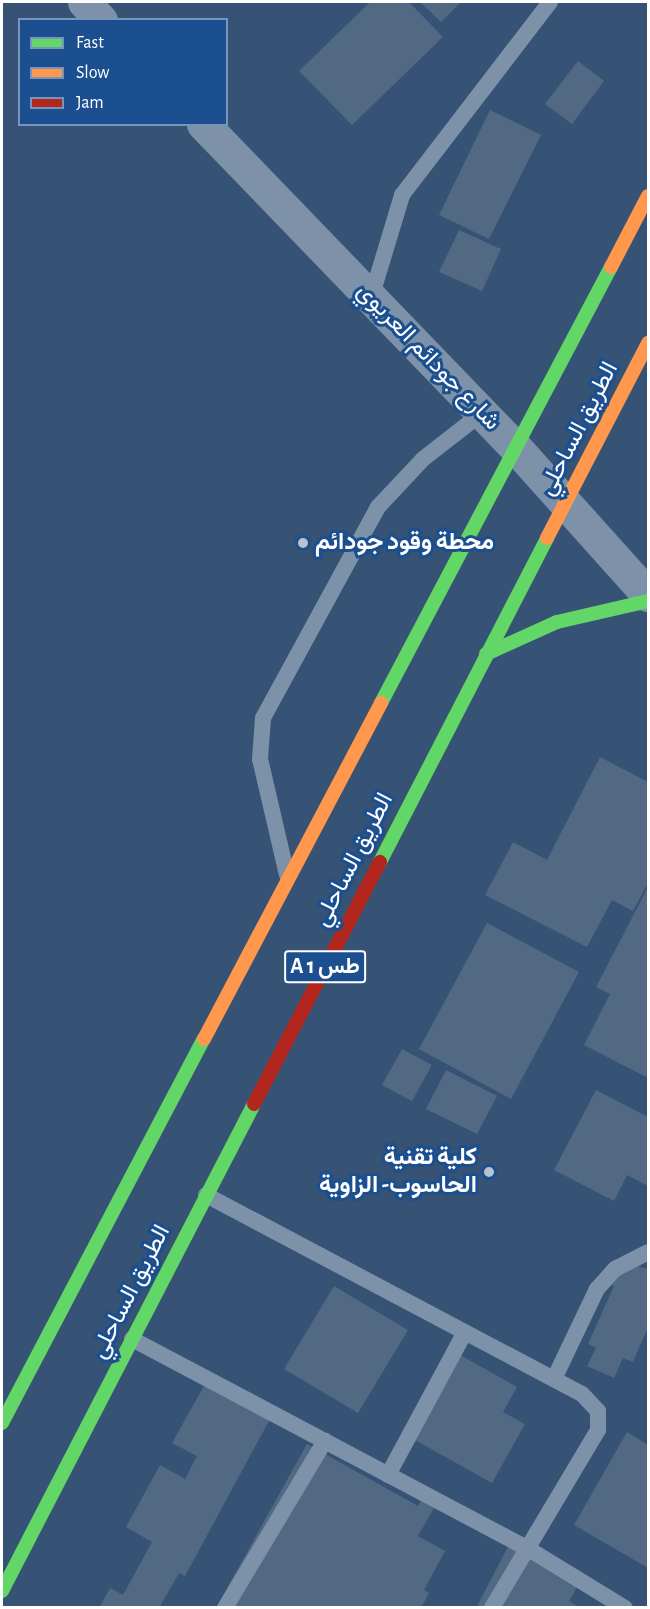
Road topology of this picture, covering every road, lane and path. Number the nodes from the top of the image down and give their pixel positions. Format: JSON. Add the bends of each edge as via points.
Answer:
{"nodes":[{"id":1,"x":84,"y":2,"type":"edge"},
{"id":2,"x":550,"y":2,"type":"edge"},
{"id":3,"x":99,"y":18,"type":"edge"},
{"id":4,"x":205,"y":126,"type":"edge"},
{"id":5,"x":648,"y":195,"type":"edge"},
{"id":6,"x":371,"y":298,"type":"junction"},
{"id":7,"x":648,"y":343,"type":"edge"},
{"id":8,"x":482,"y":413,"type":"junction"},
{"id":9,"x":516,"y":448,"type":"junction"},
{"id":10,"x":565,"y":504,"type":"junction"},
{"id":11,"x":648,"y":595,"type":"edge"},
{"id":12,"x":648,"y":601,"type":"edge"},
{"id":13,"x":486,"y":654,"type":"junction"},
{"id":14,"x":288,"y":876,"type":"junction"},
{"id":15,"x":206,"y":1195,"type":"junction"},
{"id":16,"x":648,"y":1252,"type":"edge"},
{"id":17,"x":465,"y":1332,"type":"junction"},
{"id":18,"x":132,"y":1339,"type":"junction"},
{"id":19,"x":554,"y":1379,"type":"junction"},
{"id":20,"x":2,"y":1423,"type":"edge"},
{"id":21,"x":325,"y":1441,"type":"junction"},
{"id":22,"x":388,"y":1475,"type":"junction"},
{"id":23,"x":527,"y":1548,"type":"junction"},
{"id":24,"x":2,"y":1591,"type":"edge"},
{"id":25,"x":225,"y":1608,"type":"edge"},
{"id":26,"x":492,"y":1608,"type":"edge"},
{"id":27,"x":626,"y":1608,"type":"edge"}],
"edges":[{"from":1,"to":3,"type":"street"},
{"from":2,"to":6,"type":"lane","via":[[402,195]]},
{"from":4,"to":6,"type":"street","name":"شارع جودائم العريوي"},
{"from":5,"to":9,"type":"highway","name":"الطريق الساحلي","number":"A 1 طس"},
{"from":6,"to":8,"type":"street","name":"شارع جودائم العريوي"},
{"from":7,"to":10,"type":"highway","name":"الطريق الساحلي","number":"A 1 طس"},
{"from":8,"to":9,"type":"street","name":"شارع جودائم العريوي"},
{"from":8,"to":14,"type":"lane","via":[[423,459],[378,507],[264,718],[260,759]]},
{"from":9,"to":10,"type":"street","name":"شارع جودائم العريوي"},
{"from":9,"to":14,"type":"highway","name":"الطريق الساحلي","number":"A 1 طس"},
{"from":10,"to":11,"type":"street","name":"شارع جودائم العريوي"},
{"from":10,"to":13,"type":"highway","name":"الطريق الساحلي","number":"A 1 طس"},
{"from":12,"to":13,"type":"highway","via":[[557,622]]},
{"from":13,"to":15,"type":"highway","name":"الطريق الساحلي","number":"A 1 طس"},
{"from":14,"to":20,"type":"highway","name":"الطريق الساحلي","number":"A 1 طس"},
{"from":15,"to":17,"type":"lane"},
{"from":15,"to":18,"type":"highway","name":"الطريق الساحلي","number":"A 1 طس"},
{"from":16,"to":19,"type":"lane","via":[[615,1269],[597,1289]]},
{"from":17,"to":19,"type":"lane"},
{"from":17,"to":22,"type":"lane"},
{"from":18,"to":21,"type":"lane"},
{"from":18,"to":24,"type":"highway","name":"الطريق الساحلي","number":"A 1 طس"},
{"from":19,"to":23,"type":"lane","via":[[582,1394],[598,1412],[598,1430]]},
{"from":21,"to":22,"type":"lane"},
{"from":21,"to":25,"type":"lane"},
{"from":22,"to":23,"type":"lane"},
{"from":23,"to":26,"type":"lane"},
{"from":23,"to":27,"type":"lane"}]}
